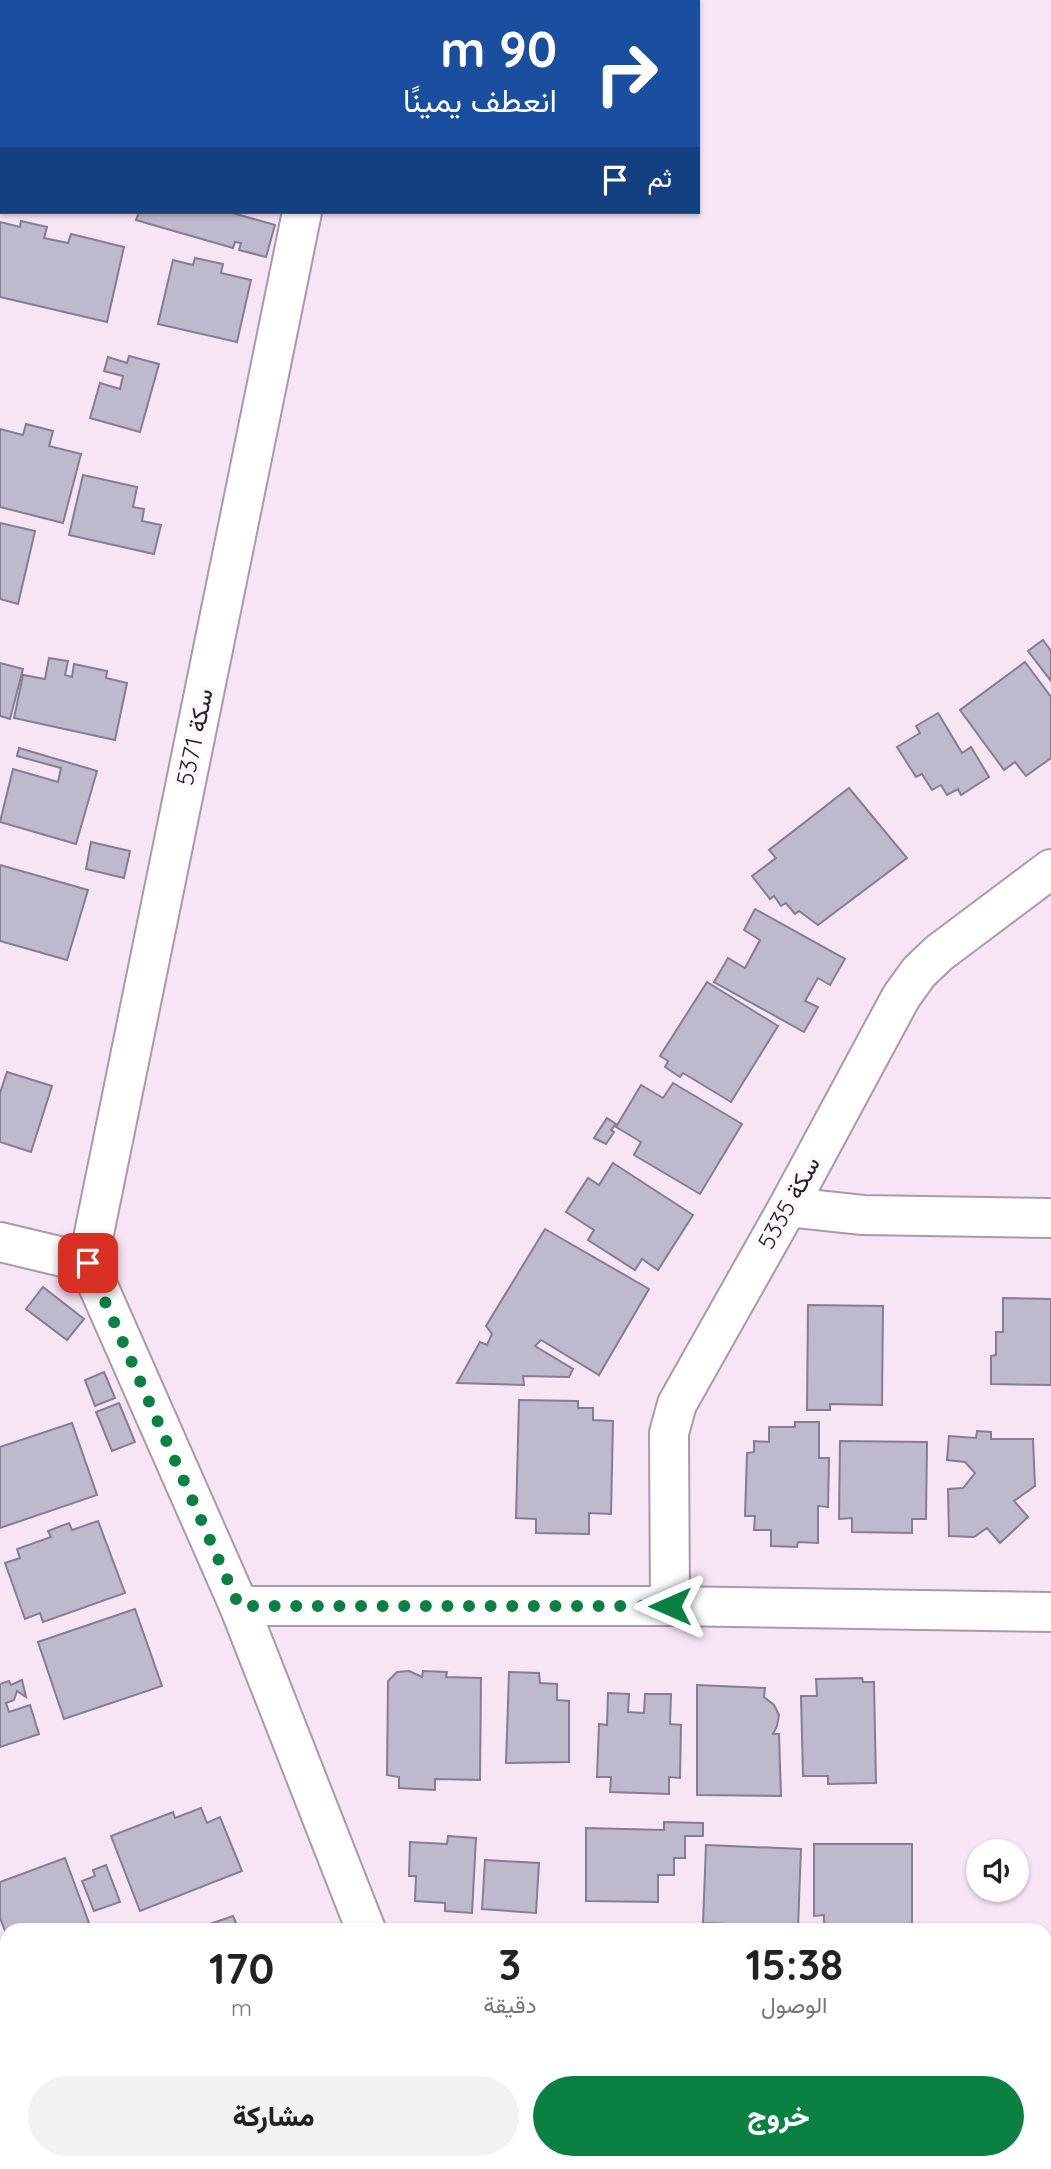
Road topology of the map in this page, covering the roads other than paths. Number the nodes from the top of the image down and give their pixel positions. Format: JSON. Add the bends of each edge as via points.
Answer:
{"nodes":[{"id":1,"x":302,"y":214,"type":"edge"},
{"id":2,"x":1051,"y":869,"type":"edge"},
{"id":3,"x":788,"y":1207,"type":"junction"},
{"id":4,"x":1051,"y":1218,"type":"edge"},
{"id":5,"x":0,"y":1242,"type":"edge"},
{"id":6,"x":88,"y":1263,"type":"junction"},
{"id":7,"x":239,"y":1606,"type":"junction"},
{"id":8,"x":670,"y":1606,"type":"junction"},
{"id":9,"x":1051,"y":1612,"type":"edge"},
{"id":10,"x":363,"y":1923,"type":"edge"}],
"edges":[{"from":1,"to":6,"type":"street","name":"سكة 5371"},
{"from":2,"to":3,"type":"street","name":"سكة 5335","via":[[919,972],[901,997]]},
{"from":3,"to":4,"type":"street","via":[[863,1214]]},
{"from":3,"to":8,"type":"street","name":"سكة 5335","via":[[677,1404],[669,1433]]},
{"from":5,"to":6,"type":"street"},
{"from":6,"to":7,"type":"street"},
{"from":7,"to":8,"type":"street"},
{"from":7,"to":10,"type":"street"},
{"from":8,"to":9,"type":"street"}]}
